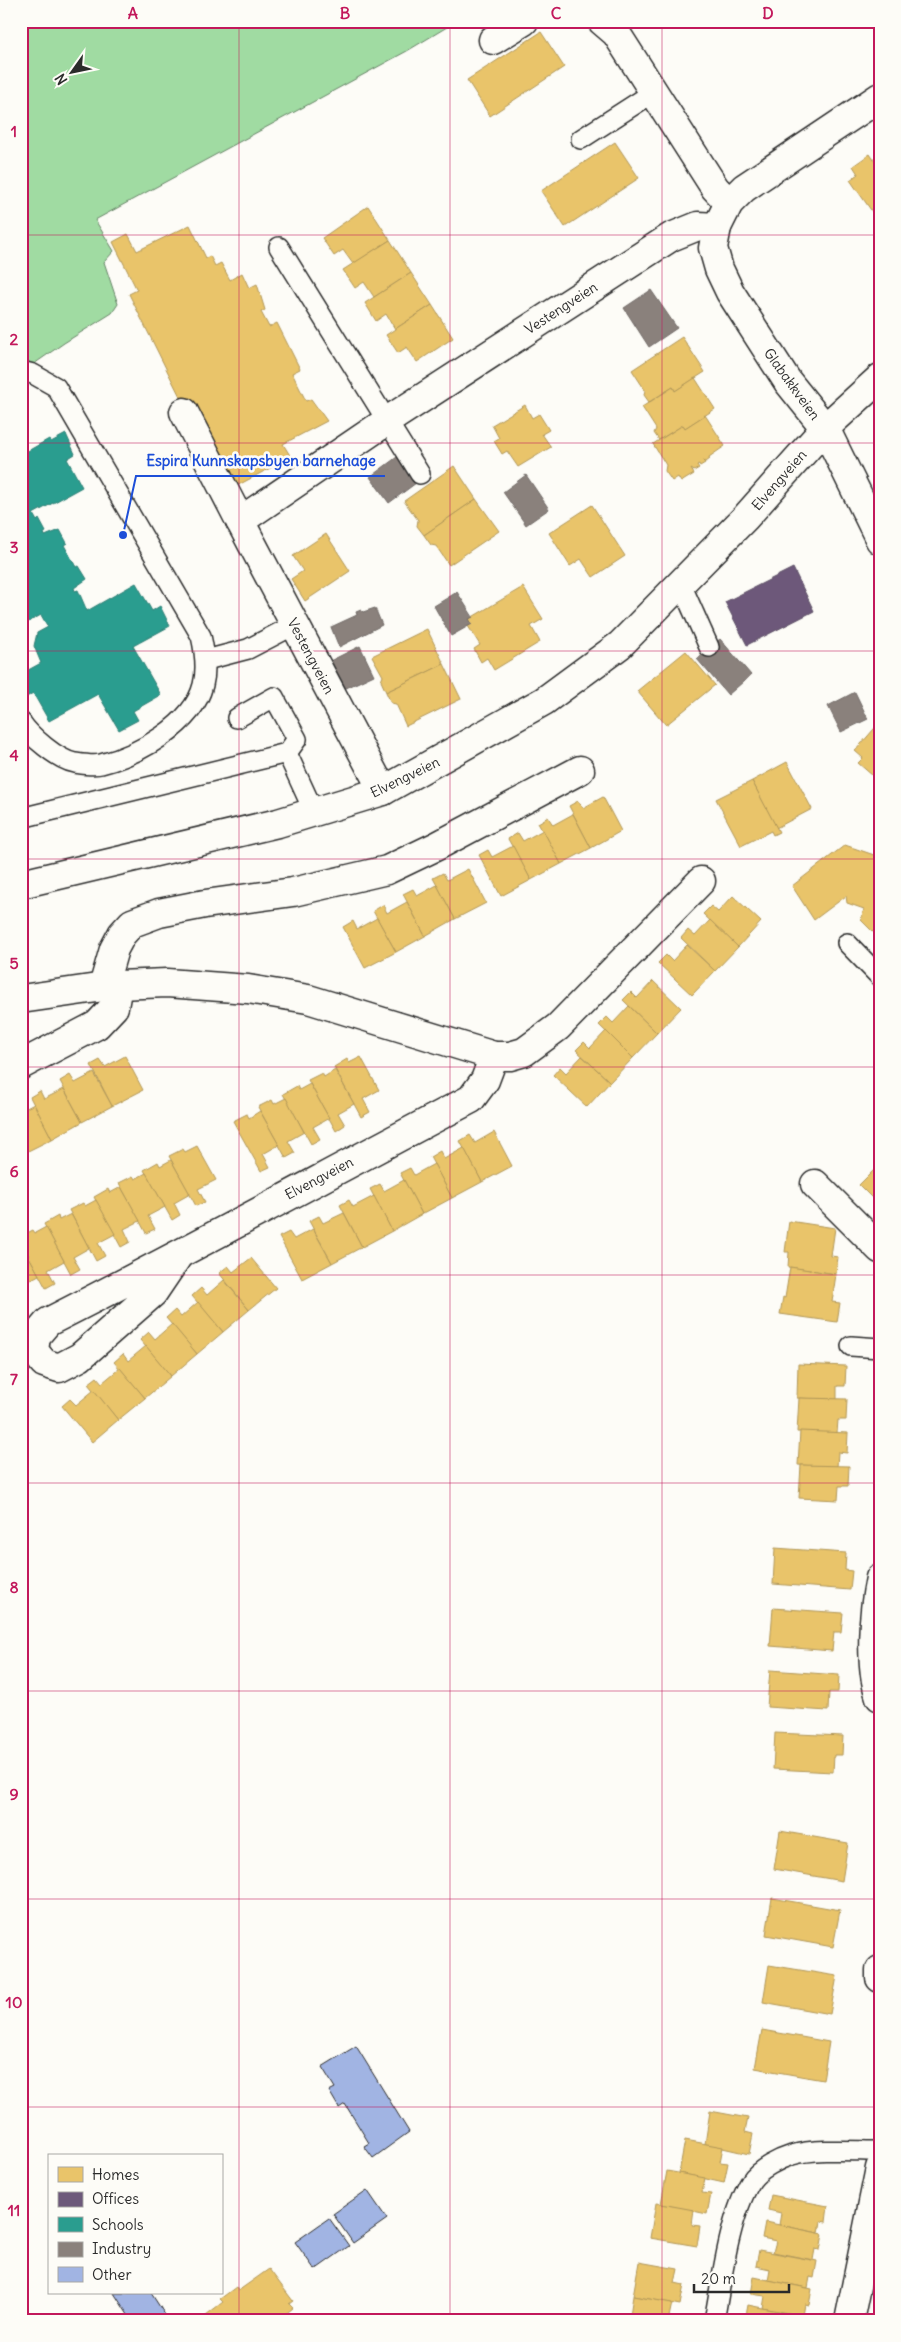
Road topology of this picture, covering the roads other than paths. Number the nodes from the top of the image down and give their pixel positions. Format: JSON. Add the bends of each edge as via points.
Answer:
{"nodes":[{"id":1,"x":524,"y":21,"type":"edge"},
{"id":2,"x":602,"y":21,"type":"edge"},
{"id":3,"x":493,"y":40,"type":"dead end"},
{"id":4,"x":654,"y":92,"type":"junction"},
{"id":5,"x":880,"y":98,"type":"edge"},
{"id":6,"x":581,"y":139,"type":"dead end"},
{"id":7,"x":729,"y":202,"type":"junction"},
{"id":8,"x":717,"y":227,"type":"junction"},
{"id":9,"x":279,"y":247,"type":"dead end"},
{"id":10,"x":21,"y":371,"type":"edge"},
{"id":11,"x":880,"y":378,"type":"edge"},
{"id":12,"x":184,"y":412,"type":"dead end"},
{"id":13,"x":387,"y":420,"type":"junction"},
{"id":14,"x":825,"y":428,"type":"junction"},
{"id":15,"x":420,"y":474,"type":"dead end"},
{"id":16,"x":240,"y":521,"type":"junction"},
{"id":17,"x":880,"y":540,"type":"edge"},
{"id":18,"x":681,"y":584,"type":"junction"},
{"id":19,"x":294,"y":625,"type":"junction"},
{"id":20,"x":709,"y":647,"type":"dead end"},
{"id":21,"x":206,"y":660,"type":"junction"},
{"id":22,"x":237,"y":718,"type":"dead end"},
{"id":23,"x":21,"y":722,"type":"edge"},
{"id":24,"x":287,"y":753,"type":"junction"},
{"id":25,"x":580,"y":770,"type":"dead end"},
{"id":26,"x":383,"y":791,"type":"junction"},
{"id":27,"x":314,"y":812,"type":"junction"},
{"id":28,"x":21,"y":818,"type":"edge"},
{"id":29,"x":701,"y":880,"type":"dead end"},
{"id":30,"x":21,"y":884,"type":"edge"},
{"id":31,"x":846,"y":943,"type":"dead end"},
{"id":32,"x":880,"y":976,"type":"edge"},
{"id":33,"x":111,"y":986,"type":"junction"},
{"id":34,"x":21,"y":999,"type":"edge"},
{"id":35,"x":494,"y":1056,"type":"junction"},
{"id":36,"x":21,"y":1065,"type":"edge"},
{"id":37,"x":815,"y":1184,"type":"dead end"},
{"id":38,"x":880,"y":1249,"type":"edge"},
{"id":39,"x":178,"y":1256,"type":"junction"},
{"id":40,"x":851,"y":1346,"type":"dead end"},
{"id":41,"x":880,"y":1348,"type":"edge"},
{"id":42,"x":880,"y":1578,"type":"edge"},
{"id":43,"x":880,"y":1697,"type":"edge"},
{"id":44,"x":880,"y":1970,"type":"edge"},
{"id":45,"x":880,"y":1978,"type":"edge"},
{"id":46,"x":880,"y":2151,"type":"edge"},
{"id":47,"x":880,"y":2168,"type":"edge"},
{"id":48,"x":714,"y":2321,"type":"edge"},
{"id":49,"x":849,"y":2321,"type":"edge"}],
"edges":[{"from":1,"to":3,"type":"street"},
{"from":2,"to":4,"type":"street","via":[[616,33]]},
{"from":4,"to":6,"type":"lane"},
{"from":4,"to":7,"type":"street","via":[[715,188]]},
{"from":5,"to":7,"type":"street","via":[[783,160]]},
{"from":7,"to":8,"type":"street"},
{"from":8,"to":13,"type":"street","name":"Vestengveien","via":[[698,226],[671,237]]},
{"from":8,"to":14,"type":"street","name":"Glabakkveien","via":[[713,248],[730,292],[788,382]]},
{"from":9,"to":13,"type":"lane"},
{"from":10,"to":21,"type":"lane","via":[[56,387],[201,636]]},
{"from":11,"to":14,"type":"street","name":"Elvengveien"},
{"from":12,"to":16,"type":"street","name":"Vestengveien"},
{"from":13,"to":15,"type":"lane"},
{"from":13,"to":16,"type":"street","name":"Vestengveien"},
{"from":14,"to":17,"type":"street","name":"Glabakkveien"},
{"from":14,"to":18,"type":"street","name":"Elvengveien","via":[[746,518]]},
{"from":16,"to":19,"type":"street","name":"Vestengveien"},
{"from":18,"to":20,"type":"lane"},
{"from":18,"to":26,"type":"street","name":"Elvengveien","via":[[620,645],[544,701]]},
{"from":19,"to":21,"type":"lane","via":[[248,649]]},
{"from":19,"to":26,"type":"street","name":"Vestengveien"},
{"from":21,"to":23,"type":"lane","via":[[203,686],[191,711],[161,738],[100,764],[72,763],[38,742]]},
{"from":22,"to":24,"type":"lane","via":[[274,697],[296,739]]},
{"from":24,"to":27,"type":"lane"},
{"from":24,"to":28,"type":"lane"},
{"from":25,"to":33,"type":"street","via":[[387,870],[293,892],[159,913],[132,923],[114,949]]},
{"from":26,"to":27,"type":"street","name":"Elvengveien"},
{"from":27,"to":30,"type":"street","name":"Elvengveien"},
{"from":29,"to":35,"type":"street","via":[[558,1027],[524,1052]]},
{"from":31,"to":32,"type":"lane"},
{"from":33,"to":34,"type":"street"},
{"from":33,"to":35,"type":"street","via":[[211,985],[308,998]]},
{"from":33,"to":36,"type":"street","via":[[114,1007],[97,1024]]},
{"from":35,"to":39,"type":"street","name":"Elvengveien","via":[[485,1080],[471,1099]]},
{"from":37,"to":38,"type":"street"},
{"from":39,"to":39,"type":"street","name":"Elvengveien","via":[[48,1322],[36,1336],[34,1350],[44,1364],[59,1368],[80,1357],[153,1293]]},
{"from":40,"to":41,"type":"lane"},
{"from":42,"to":43,"type":"street","via":[[875,1602],[874,1648]]},
{"from":44,"to":45,"type":"street"},
{"from":46,"to":48,"type":"lane","via":[[794,2155],[775,2162],[752,2180],[728,2246]]},
{"from":47,"to":49,"type":"street"}]}
